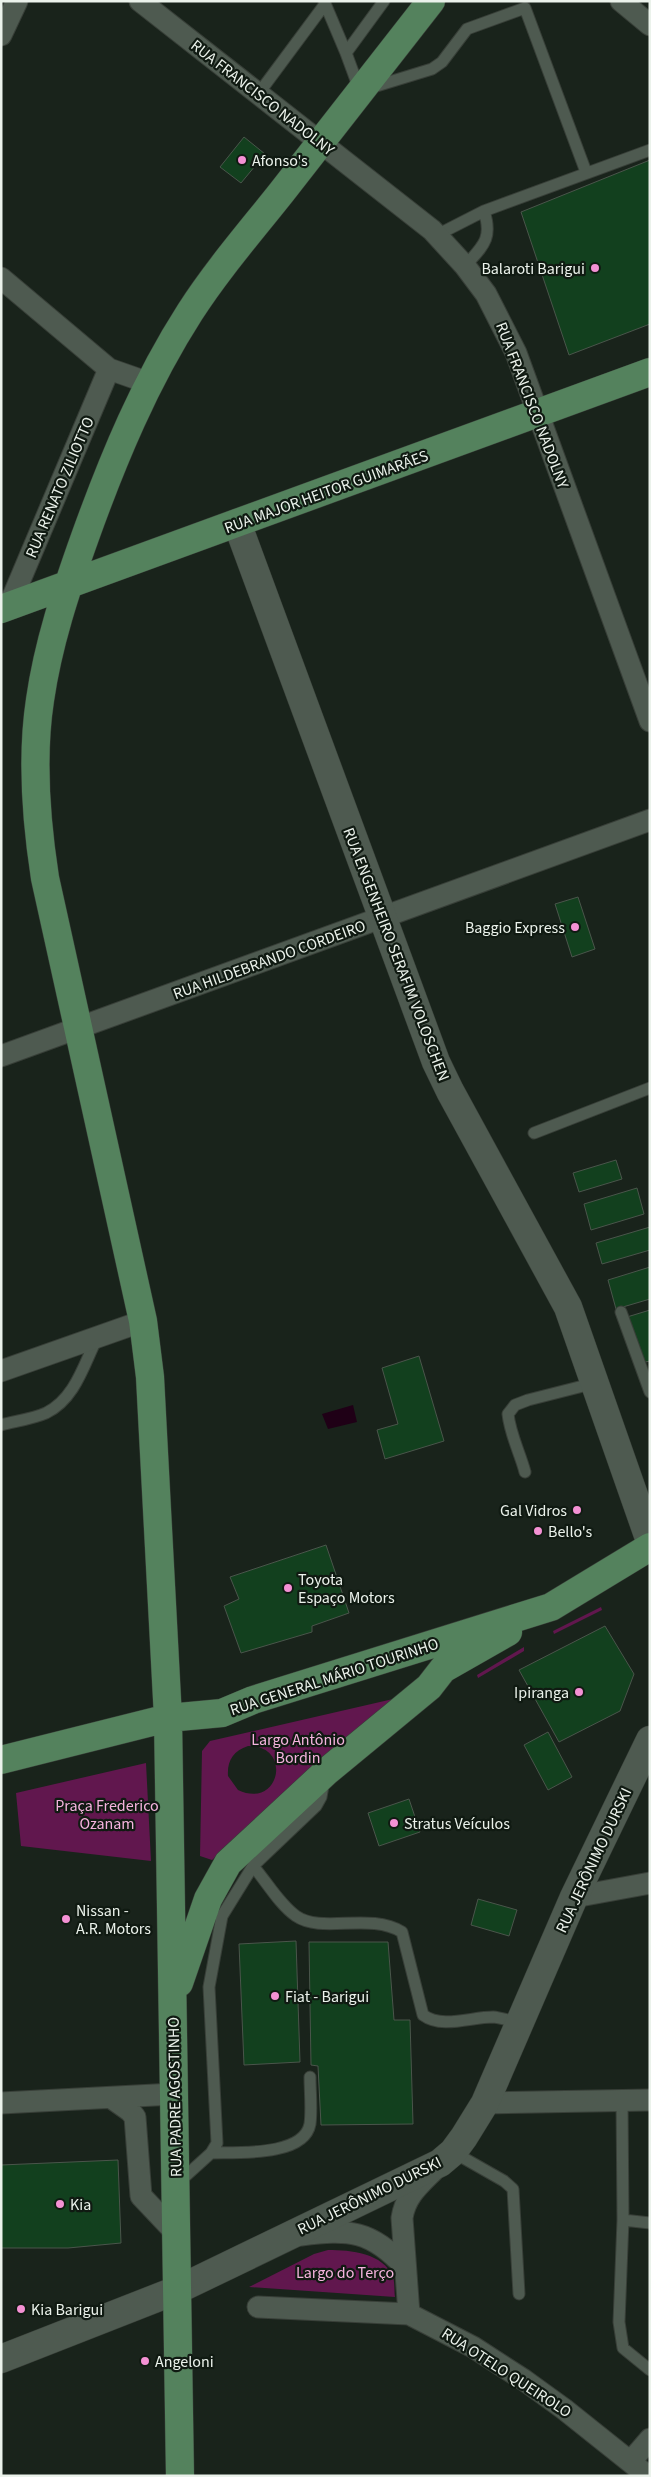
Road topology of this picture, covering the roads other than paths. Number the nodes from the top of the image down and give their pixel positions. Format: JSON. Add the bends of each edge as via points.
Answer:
{"nodes":[{"id":1,"x":17,"y":1,"type":"edge"},
{"id":2,"x":140,"y":1,"type":"edge"},
{"id":3,"x":384,"y":1,"type":"edge"},
{"id":4,"x":431,"y":1,"type":"edge"},
{"id":5,"x":621,"y":1,"type":"edge"},
{"id":6,"x":325,"y":3,"type":"edge"},
{"id":7,"x":650,"y":24,"type":"edge"},
{"id":8,"x":1,"y":35,"type":"edge"},
{"id":9,"x":346,"y":53,"type":"junction"},
{"id":10,"x":360,"y":92,"type":"junction"},
{"id":11,"x":259,"y":93,"type":"junction"},
{"id":12,"x":321,"y":142,"type":"junction"},
{"id":13,"x":650,"y":150,"type":"edge"},
{"id":14,"x":586,"y":172,"type":"junction"},
{"id":15,"x":484,"y":211,"type":"junction"},
{"id":16,"x":437,"y":235,"type":"junction"},
{"id":17,"x":465,"y":266,"type":"junction"},
{"id":18,"x":1,"y":278,"type":"edge"},
{"id":19,"x":109,"y":368,"type":"junction"},
{"id":20,"x":650,"y":372,"type":"edge"},
{"id":21,"x":149,"y":383,"type":"junction"},
{"id":22,"x":539,"y":412,"type":"junction"},
{"id":23,"x":237,"y":523,"type":"junction"},
{"id":24,"x":69,"y":584,"type":"junction"},
{"id":25,"x":5,"y":608,"type":"edge"},
{"id":26,"x":650,"y":720,"type":"edge"},
{"id":27,"x":650,"y":820,"type":"edge"},
{"id":28,"x":381,"y":918,"type":"junction"},
{"id":29,"x":78,"y":1029,"type":"junction"},
{"id":30,"x":1,"y":1056,"type":"edge"},
{"id":31,"x":650,"y":1088,"type":"edge"},
{"id":32,"x":534,"y":1133,"type":"dead end"},
{"id":33,"x":621,"y":1312,"type":"dead end"},
{"id":34,"x":143,"y":1321,"type":"junction"},
{"id":35,"x":97,"y":1338,"type":"junction"},
{"id":36,"x":646,"y":1368,"type":"edge"},
{"id":37,"x":1,"y":1372,"type":"edge"},
{"id":38,"x":595,"y":1383,"type":"junction"},
{"id":39,"x":650,"y":1392,"type":"edge"},
{"id":40,"x":1,"y":1425,"type":"edge"},
{"id":41,"x":525,"y":1472,"type":"dead end"},
{"id":42,"x":650,"y":1541,"type":"edge"},
{"id":43,"x":650,"y":1547,"type":"edge"},
{"id":44,"x":551,"y":1607,"type":"junction"},
{"id":45,"x":443,"y":1669,"type":"junction"},
{"id":46,"x":222,"y":1713,"type":"junction"},
{"id":47,"x":168,"y":1718,"type":"junction"},
{"id":48,"x":650,"y":1740,"type":"edge"},
{"id":49,"x":1,"y":1760,"type":"edge"},
{"id":50,"x":326,"y":1772,"type":"junction"},
{"id":51,"x":253,"y":1866,"type":"junction"},
{"id":52,"x":650,"y":1883,"type":"edge"},
{"id":53,"x":574,"y":1897,"type":"junction"},
{"id":54,"x":172,"y":2000,"type":"junction"},
{"id":55,"x":520,"y":2022,"type":"junction"},
{"id":56,"x":310,"y":2077,"type":"dead end"},
{"id":57,"x":174,"y":2094,"type":"junction"},
{"id":58,"x":113,"y":2099,"type":"junction"},
{"id":59,"x":622,"y":2100,"type":"junction"},
{"id":60,"x":650,"y":2100,"type":"edge"},
{"id":61,"x":1,"y":2103,"type":"edge"},
{"id":62,"x":485,"y":2103,"type":"junction"},
{"id":63,"x":211,"y":2153,"type":"junction"},
{"id":64,"x":446,"y":2158,"type":"junction"},
{"id":65,"x":175,"y":2184,"type":"junction"},
{"id":66,"x":623,"y":2220,"type":"junction"},
{"id":67,"x":650,"y":2224,"type":"edge"},
{"id":68,"x":176,"y":2233,"type":"junction"},
{"id":69,"x":283,"y":2237,"type":"junction"},
{"id":70,"x":405,"y":2267,"type":"junction"},
{"id":71,"x":177,"y":2290,"type":"junction"},
{"id":72,"x":519,"y":2294,"type":"dead end"},
{"id":73,"x":258,"y":2306,"type":"dead end"},
{"id":74,"x":409,"y":2314,"type":"junction"},
{"id":75,"x":1,"y":2359,"type":"edge"},
{"id":76,"x":650,"y":2370,"type":"edge"},
{"id":77,"x":650,"y":2438,"type":"edge"},
{"id":78,"x":631,"y":2461,"type":"junction"},
{"id":79,"x":184,"y":2472,"type":"edge"},
{"id":80,"x":648,"y":2476,"type":"edge"}],
"edges":[{"from":1,"to":8,"type":"street"},
{"from":2,"to":11,"type":"street","name":"RUA FRANCISCO NADOLNY"},
{"from":3,"to":9,"type":"lane"},
{"from":4,"to":10,"type":"main road","name":"RUA PADRE AGOSTINHO"},
{"from":5,"to":7,"type":"street"},
{"from":6,"to":9,"type":"lane"},
{"from":6,"to":11,"type":"lane"},
{"from":9,"to":10,"type":"lane"},
{"from":10,"to":12,"type":"main road","name":"RUA PADRE AGOSTINHO"},
{"from":10,"to":14,"type":"lane","via":[[432,70],[467,29],[525,8]]},
{"from":11,"to":12,"type":"street","name":"RUA FRANCISCO NADOLNY"},
{"from":12,"to":16,"type":"street","name":"RUA FRANCISCO NADOLNY"},
{"from":12,"to":21,"type":"main road","name":"RUA PADRE AGOSTINHO","via":[[207,288]]},
{"from":13,"to":14,"type":"lane"},
{"from":14,"to":15,"type":"lane"},
{"from":15,"to":16,"type":"lane"},
{"from":15,"to":17,"type":"lane","via":[[489,227],[483,247]]},
{"from":16,"to":17,"type":"street","name":"RUA FRANCISCO NADOLNY"},
{"from":17,"to":22,"type":"street","name":"RUA FRANCISCO NADOLNY","via":[[500,318]]},
{"from":18,"to":19,"type":"street"},
{"from":19,"to":21,"type":"street"},
{"from":19,"to":25,"type":"street","name":"RUA RENATO ZILIOTTO"},
{"from":20,"to":22,"type":"main road","name":"RUA MAJOR HEITOR GUIMARÃES"},
{"from":21,"to":24,"type":"main road","name":"RUA PADRE AGOSTINHO","via":[[100,494]]},
{"from":22,"to":23,"type":"main road","name":"RUA MAJOR HEITOR GUIMARÃES"},
{"from":22,"to":26,"type":"street","name":"RUA FRANCISCO NADOLNY"},
{"from":23,"to":24,"type":"main road","name":"RUA MAJOR HEITOR GUIMARÃES"},
{"from":23,"to":28,"type":"street","name":"RUA ENGENHEIRO SERAFIM VOLOSCHEN"},
{"from":24,"to":25,"type":"main road","name":"RUA MAJOR HEITOR GUIMARÃES"},
{"from":24,"to":29,"type":"main road","name":"RUA PADRE AGOSTINHO","via":[[39,701],[36,797],[45,878]]},
{"from":27,"to":28,"type":"street","name":"RUA HILDEBRANDO CORDEIRO"},
{"from":28,"to":29,"type":"street","name":"RUA HILDEBRANDO CORDEIRO"},
{"from":28,"to":38,"type":"street","name":"RUA ENGENHEIRO SERAFIM VOLOSCHEN","via":[[439,1069],[561,1292]]},
{"from":29,"to":30,"type":"street","name":"RUA HILDEBRANDO CORDEIRO"},
{"from":29,"to":34,"type":"main road","name":"RUA PADRE AGOSTINHO"},
{"from":31,"to":32,"type":"lane"},
{"from":33,"to":36,"type":"lane"},
{"from":34,"to":35,"type":"street"},
{"from":34,"to":47,"type":"main road","name":"RUA PADRE AGOSTINHO","via":[[150,1377]]},
{"from":35,"to":37,"type":"street"},
{"from":35,"to":40,"type":"lane","via":[[64,1401],[46,1413]]},
{"from":36,"to":39,"type":"lane"},
{"from":38,"to":41,"type":"lane","via":[[515,1405],[508,1414],[509,1428]]},
{"from":38,"to":42,"type":"street","name":"RUA ENGENHEIRO SERAFIM VOLOSCHEN"},
{"from":43,"to":44,"type":"main road","name":"RUA GENERAL MÁRIO TOURINHO"},
{"from":44,"to":45,"type":"main road"},
{"from":44,"to":46,"type":"main road","name":"RUA GENERAL MÁRIO TOURINHO","via":[[253,1700]]},
{"from":45,"to":46,"type":"main road","via":[[408,1669],[303,1701],[236,1716]]},
{"from":45,"to":50,"type":"main road","via":[[429,1686]]},
{"from":46,"to":47,"type":"main road","name":"RUA GENERAL MÁRIO TOURINHO"},
{"from":47,"to":49,"type":"main road","name":"RUA GENERAL MÁRIO TOURINHO"},
{"from":47,"to":54,"type":"main road","name":"RUA PADRE AGOSTINHO"},
{"from":48,"to":53,"type":"street","name":"RUA JERÔNIMO DURSKI"},
{"from":50,"to":51,"type":"lane","via":[[321,1798],[316,1806]]},
{"from":50,"to":54,"type":"main road","via":[[228,1863],[208,1899]]},
{"from":51,"to":55,"type":"lane","via":[[296,1916],[310,1922],[380,1922],[402,1932],[423,2016],[429,2020],[493,2017]]},
{"from":51,"to":63,"type":"lane","via":[[222,1916],[210,1987],[218,2127],[217,2143]]},
{"from":52,"to":53,"type":"street"},
{"from":53,"to":55,"type":"street","name":"RUA JERÔNIMO DURSKI"},
{"from":54,"to":57,"type":"main road","name":"RUA PADRE AGOSTINHO"},
{"from":55,"to":62,"type":"street","name":"RUA JERÔNIMO DURSKI"},
{"from":56,"to":63,"type":"lane","via":[[310,2126],[303,2136],[286,2147],[272,2150]]},
{"from":57,"to":58,"type":"street"},
{"from":57,"to":65,"type":"main road","name":"RUA PADRE AGOSTINHO"},
{"from":58,"to":61,"type":"street"},
{"from":58,"to":68,"type":"street","via":[[135,2117],[141,2196]]},
{"from":59,"to":60,"type":"street"},
{"from":59,"to":62,"type":"street"},
{"from":59,"to":66,"type":"lane"},
{"from":62,"to":64,"type":"street","name":"RUA JERÔNIMO DURSKI"},
{"from":63,"to":65,"type":"lane"},
{"from":64,"to":69,"type":"street","name":"RUA JERÔNIMO DURSKI"},
{"from":64,"to":70,"type":"street","via":[[410,2194],[404,2205]]},
{"from":64,"to":72,"type":"lane","via":[[504,2181],[513,2189]]},
{"from":65,"to":68,"type":"main road","name":"RUA PADRE AGOSTINHO"},
{"from":66,"to":67,"type":"lane"},
{"from":66,"to":76,"type":"lane","via":[[619,2322],[623,2348]]},
{"from":68,"to":71,"type":"main road","name":"RUA PADRE AGOSTINHO"},
{"from":69,"to":70,"type":"street","via":[[352,2233],[371,2238],[389,2250]]},
{"from":69,"to":71,"type":"street","name":"RUA JERÔNIMO DURSKI"},
{"from":70,"to":74,"type":"street"},
{"from":71,"to":75,"type":"street","name":"RUA JERÔNIMO DURSKI"},
{"from":71,"to":79,"type":"main road","name":"RUA PADRE AGOSTINHO"},
{"from":73,"to":74,"type":"street","name":"RUA OTELO QUEIROLO"},
{"from":74,"to":78,"type":"street","name":"RUA OTELO QUEIROLO","via":[[465,2342],[524,2380]]},
{"from":77,"to":78,"type":"street"},
{"from":78,"to":80,"type":"street","name":"RUA OTELO QUEIROLO"}]}
